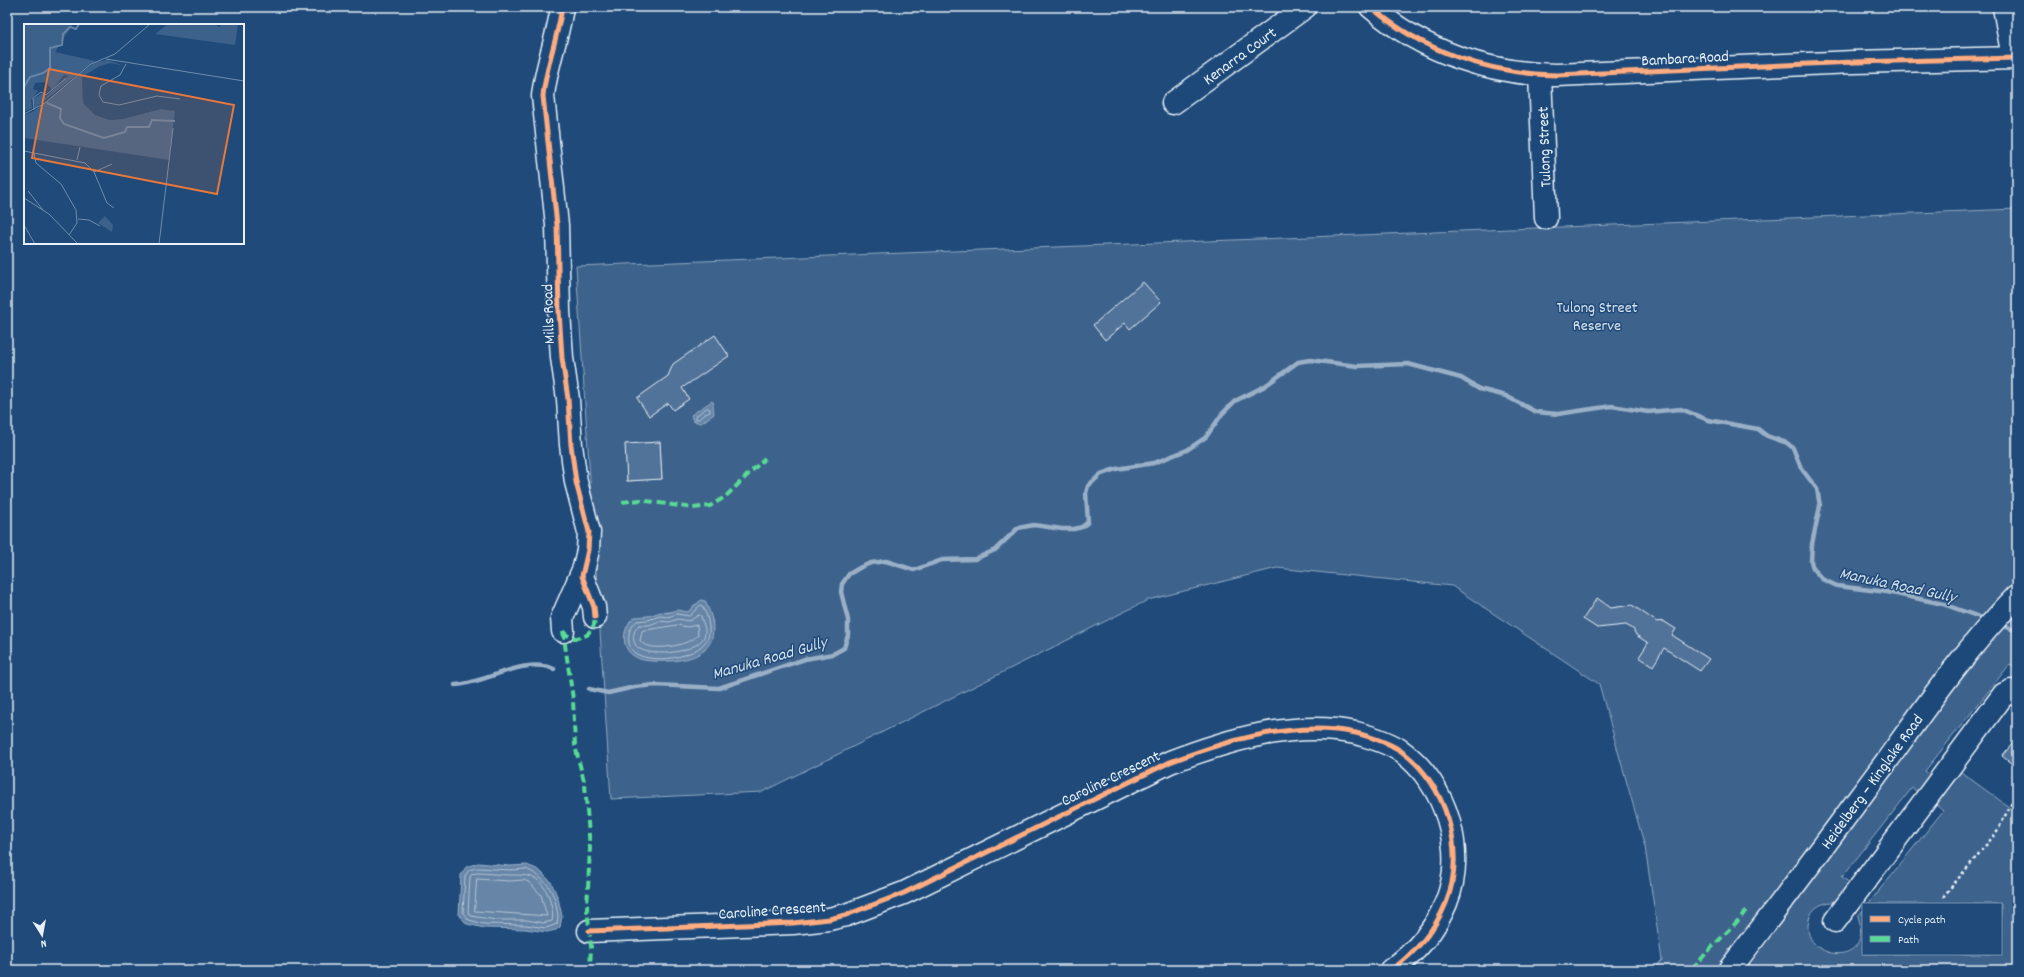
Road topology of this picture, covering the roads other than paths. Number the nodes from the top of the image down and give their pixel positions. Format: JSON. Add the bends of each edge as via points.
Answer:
{"nodes":[{"id":1,"x":562,"y":7,"type":"edge"},
{"id":2,"x":1305,"y":7,"type":"edge"},
{"id":3,"x":1371,"y":7,"type":"edge"},
{"id":4,"x":2004,"y":7,"type":"edge"},
{"id":5,"x":2015,"y":58,"type":"edge"},
{"id":6,"x":1540,"y":75,"type":"junction"},
{"id":7,"x":1173,"y":103,"type":"dead end"},
{"id":8,"x":1546,"y":218,"type":"dead end"},
{"id":9,"x":583,"y":570,"type":"junction"},
{"id":10,"x":2010,"y":603,"type":"edge"},
{"id":11,"x":595,"y":617,"type":"dead end"},
{"id":12,"x":563,"y":631,"type":"dead end"},
{"id":13,"x":2017,"y":695,"type":"edge"},
{"id":14,"x":1835,"y":921,"type":"dead end"},
{"id":15,"x":589,"y":931,"type":"dead end"},
{"id":16,"x":1392,"y":970,"type":"edge"},
{"id":17,"x":1729,"y":970,"type":"edge"}],
"edges":[{"from":1,"to":9,"type":"street","name":"Mills Road","via":[[543,96],[557,225],[559,317],[570,445],[576,482],[589,532]]},
{"from":2,"to":7,"type":"street","name":"Kenarra Court"},
{"from":3,"to":6,"type":"street","name":"Bambara Road","via":[[1399,29],[1438,50],[1499,70]]},
{"from":4,"to":5,"type":"street"},
{"from":5,"to":6,"type":"street","name":"Bambara Road"},
{"from":6,"to":8,"type":"street","name":"Tulong Street"},
{"from":9,"to":11,"type":"street","name":"Mills Road"},
{"from":9,"to":12,"type":"street","name":"Mills Road","via":[[562,618]]},
{"from":10,"to":17,"type":"street","name":"Heidelberg – Kinglake Road","via":[[1983,633]]},
{"from":13,"to":14,"type":"street","via":[[2011,691],[2004,694]]},
{"from":15,"to":16,"type":"street","name":"Caroline Crescent","via":[[793,923],[846,915],[904,893],[1170,762],[1215,746],[1255,737],[1323,729],[1345,731],[1372,738],[1401,751],[1432,786],[1450,824],[1454,859],[1446,902],[1423,941]]}]}
